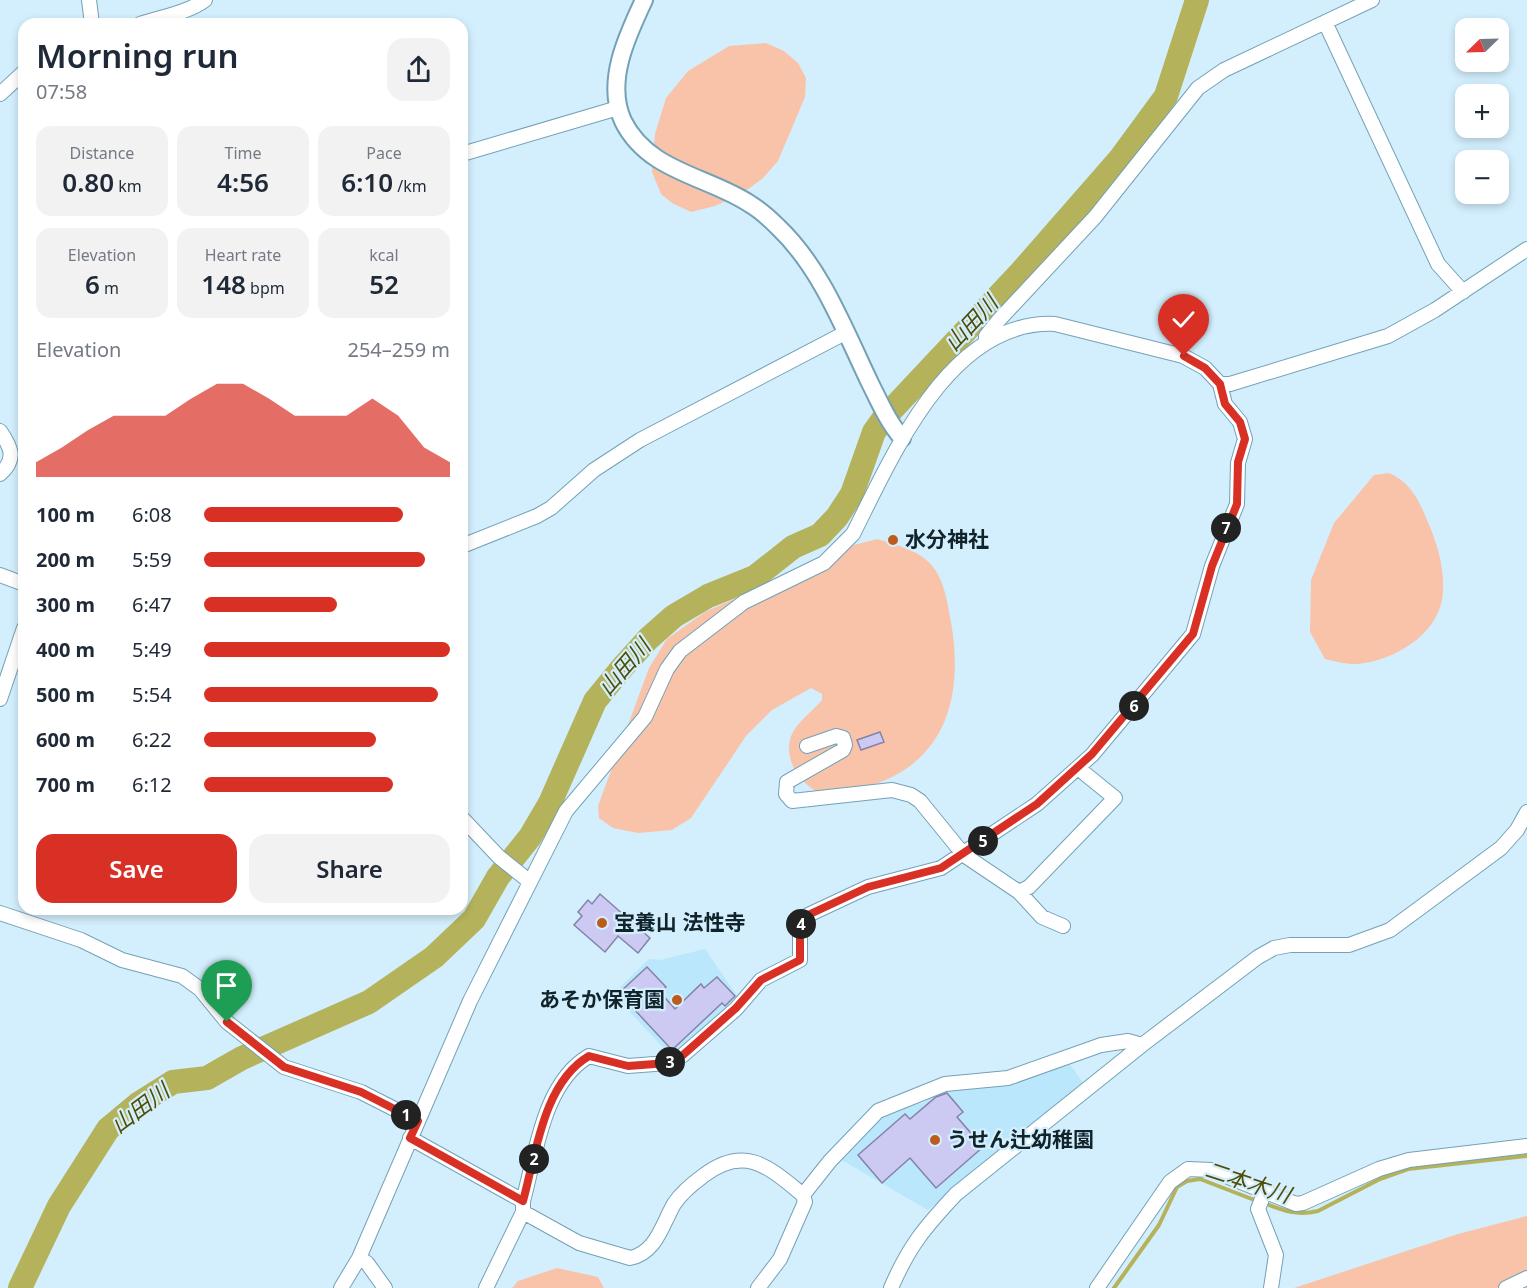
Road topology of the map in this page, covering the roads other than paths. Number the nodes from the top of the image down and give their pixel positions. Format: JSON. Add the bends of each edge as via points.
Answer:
{"nodes":[{"id":1,"x":89,"y":0,"type":"edge"},
{"id":2,"x":205,"y":0,"type":"edge"},
{"id":3,"x":644,"y":0,"type":"edge"},
{"id":4,"x":1372,"y":0,"type":"edge"},
{"id":5,"x":91,"y":18,"type":"edge"},
{"id":6,"x":157,"y":18,"type":"edge"},
{"id":7,"x":1326,"y":22,"type":"junction"},
{"id":8,"x":18,"y":78,"type":"edge"},
{"id":9,"x":0,"y":94,"type":"edge"},
{"id":10,"x":618,"y":108,"type":"junction"},
{"id":11,"x":468,"y":152,"type":"edge"},
{"id":12,"x":1527,"y":249,"type":"edge"},
{"id":13,"x":1463,"y":292,"type":"junction"},
{"id":14,"x":845,"y":333,"type":"junction"},
{"id":15,"x":986,"y":341,"type":"junction"},
{"id":16,"x":1220,"y":384,"type":"junction"},
{"id":17,"x":0,"y":431,"type":"edge"},
{"id":18,"x":898,"y":434,"type":"junction"},
{"id":19,"x":0,"y":474,"type":"edge"},
{"id":20,"x":468,"y":544,"type":"edge"},
{"id":21,"x":0,"y":574,"type":"edge"},
{"id":22,"x":18,"y":582,"type":"edge"},
{"id":23,"x":18,"y":646,"type":"edge"},
{"id":24,"x":0,"y":699,"type":"edge"},
{"id":25,"x":807,"y":746,"type":"dead end"},
{"id":26,"x":1078,"y":768,"type":"junction"},
{"id":27,"x":1527,"y":812,"type":"edge"},
{"id":28,"x":468,"y":824,"type":"edge"},
{"id":29,"x":964,"y":855,"type":"junction"},
{"id":30,"x":525,"y":878,"type":"junction"},
{"id":31,"x":1019,"y":892,"type":"junction"},
{"id":32,"x":0,"y":913,"type":"edge"},
{"id":33,"x":1063,"y":926,"type":"dead end"},
{"id":34,"x":1142,"y":1045,"type":"junction"},
{"id":35,"x":418,"y":1121,"type":"junction"},
{"id":36,"x":410,"y":1138,"type":"junction"},
{"id":37,"x":1527,"y":1146,"type":"edge"},
{"id":38,"x":803,"y":1195,"type":"junction"},
{"id":39,"x":1262,"y":1199,"type":"junction"},
{"id":40,"x":523,"y":1206,"type":"junction"},
{"id":41,"x":359,"y":1258,"type":"junction"},
{"id":42,"x":1527,"y":1278,"type":"edge"},
{"id":43,"x":341,"y":1288,"type":"edge"},
{"id":44,"x":385,"y":1288,"type":"edge"},
{"id":45,"x":486,"y":1288,"type":"edge"},
{"id":46,"x":758,"y":1288,"type":"edge"},
{"id":47,"x":891,"y":1288,"type":"edge"},
{"id":48,"x":1097,"y":1288,"type":"edge"},
{"id":49,"x":1271,"y":1288,"type":"edge"},
{"id":50,"x":1506,"y":1288,"type":"edge"}],
"edges":[{"from":1,"to":5,"type":"street"},
{"from":2,"to":6,"type":"street","via":[[193,9]]},
{"from":3,"to":10,"type":"street","via":[[618,70]]},
{"from":4,"to":7,"type":"street"},
{"from":7,"to":13,"type":"street","via":[[1438,264]]},
{"from":7,"to":15,"type":"street","via":[[1224,70],[1198,88],[1095,217],[998,321]]},
{"from":8,"to":9,"type":"street"},
{"from":10,"to":11,"type":"street"},
{"from":10,"to":14,"type":"street","via":[[628,129],[654,157],[750,203],[777,226],[815,272]]},
{"from":12,"to":13,"type":"street"},
{"from":13,"to":16,"type":"street","via":[[1388,336]]},
{"from":14,"to":18,"type":"street"},
{"from":14,"to":20,"type":"street","via":[[640,440],[594,470],[537,516]]},
{"from":15,"to":16,"type":"street","via":[[1025,326],[1055,324],[1184,356],[1205,368]]},
{"from":15,"to":18,"type":"street","via":[[943,382]]},
{"from":16,"to":26,"type":"street","via":[[1225,404],[1240,422],[1245,439],[1238,462],[1237,504],[1212,566],[1198,621],[1193,634],[1149,689]]},
{"from":17,"to":19,"type":"street","via":[[12,452],[11,461]]},
{"from":18,"to":30,"type":"street","via":[[853,534],[824,563],[744,602],[680,651],[666,669],[645,717],[566,811]]},
{"from":21,"to":22,"type":"street"},
{"from":23,"to":24,"type":"street"},
{"from":25,"to":29,"type":"street","via":[[836,736],[843,738],[845,745],[843,750],[790,779],[785,786],[788,798],[798,802],[902,791],[920,801]]},
{"from":26,"to":29,"type":"street","via":[[1037,804]]},
{"from":26,"to":31,"type":"street","via":[[1115,798],[1029,887]]},
{"from":27,"to":34,"type":"street","via":[[1502,848],[1390,930],[1349,945],[1274,948]]},
{"from":28,"to":30,"type":"street"},
{"from":29,"to":31,"type":"street"},
{"from":29,"to":40,"type":"street","via":[[941,868],[868,887],[808,915],[800,928],[800,960],[761,980],[683,1055],[668,1063],[644,1065],[608,1063],[589,1056],[581,1060],[550,1104]]},
{"from":30,"to":35,"type":"street"},
{"from":31,"to":33,"type":"street","via":[[1042,917]]},
{"from":32,"to":35,"type":"street","via":[[81,940],[122,960],[183,976],[200,989],[240,1034],[284,1067],[361,1092]]},
{"from":34,"to":38,"type":"street","via":[[1128,1041],[1101,1045],[1008,1078],[945,1084],[878,1111]]},
{"from":34,"to":47,"type":"street","via":[[956,1194],[906,1253]]},
{"from":35,"to":36,"type":"street"},
{"from":36,"to":40,"type":"street"},
{"from":36,"to":41,"type":"street"},
{"from":37,"to":39,"type":"street","via":[[1409,1160],[1379,1169],[1304,1203]]},
{"from":38,"to":40,"type":"street","via":[[762,1164],[730,1160],[685,1189],[650,1249],[630,1258],[579,1243]]},
{"from":38,"to":46,"type":"street","via":[[805,1202],[780,1259]]},
{"from":39,"to":48,"type":"street","via":[[1211,1170],[1188,1169],[1170,1182]]},
{"from":39,"to":49,"type":"street","via":[[1277,1264]]},
{"from":40,"to":45,"type":"street"},
{"from":41,"to":43,"type":"street"},
{"from":41,"to":44,"type":"street"},
{"from":42,"to":50,"type":"street"}]}
